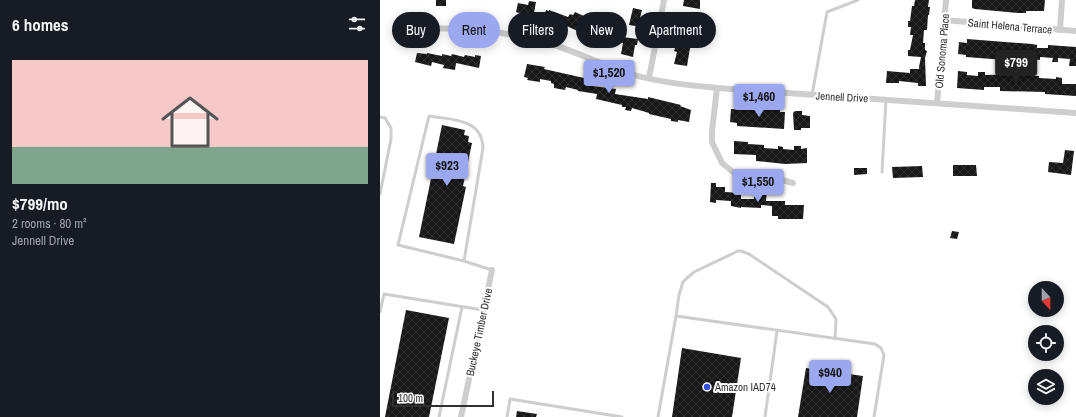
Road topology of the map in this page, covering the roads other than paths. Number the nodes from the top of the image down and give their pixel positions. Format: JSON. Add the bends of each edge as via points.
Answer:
{"nodes":[{"id":1,"x":664,"y":0,"type":"edge"},
{"id":2,"x":858,"y":0,"type":"edge"},
{"id":3,"x":946,"y":0,"type":"edge"},
{"id":4,"x":1062,"y":0,"type":"edge"},
{"id":5,"x":944,"y":20,"type":"junction"},
{"id":6,"x":440,"y":28,"type":"edge"},
{"id":7,"x":1060,"y":30,"type":"junction"},
{"id":8,"x":1076,"y":31,"type":"edge"},
{"id":9,"x":649,"y":78,"type":"junction"},
{"id":10,"x":717,"y":88,"type":"junction"},
{"id":11,"x":812,"y":95,"type":"junction"},
{"id":12,"x":886,"y":99,"type":"junction"},
{"id":13,"x":937,"y":103,"type":"junction"},
{"id":14,"x":1076,"y":113,"type":"edge"},
{"id":15,"x":380,"y":117,"type":"edge"},
{"id":16,"x":882,"y":172,"type":"dead end"},
{"id":17,"x":793,"y":183,"type":"dead end"},
{"id":18,"x":380,"y":194,"type":"edge"},
{"id":19,"x":464,"y":261,"type":"junction"},
{"id":20,"x":492,"y":270,"type":"joint"},
{"id":21,"x":462,"y":307,"type":"junction"},
{"id":22,"x":483,"y":310,"type":"junction"},
{"id":23,"x":380,"y":312,"type":"edge"},
{"id":24,"x":676,"y":316,"type":"junction"},
{"id":25,"x":777,"y":330,"type":"junction"},
{"id":26,"x":835,"y":339,"type":"junction"},
{"id":27,"x":439,"y":417,"type":"edge"},
{"id":28,"x":461,"y":417,"type":"edge"},
{"id":29,"x":507,"y":417,"type":"edge"},
{"id":30,"x":622,"y":417,"type":"edge"},
{"id":31,"x":658,"y":417,"type":"edge"},
{"id":32,"x":765,"y":417,"type":"edge"},
{"id":33,"x":874,"y":417,"type":"edge"}],
"edges":[{"from":1,"to":9,"type":"street"},
{"from":2,"to":11,"type":"lane","via":[[827,12]]},
{"from":3,"to":5,"type":"street","name":"Old Sonoma Place"},
{"from":4,"to":7,"type":"street"},
{"from":5,"to":7,"type":"street","name":"Saint Helena Terrace"},
{"from":5,"to":13,"type":"street","name":"Old Sonoma Place"},
{"from":6,"to":9,"type":"street","name":"Jennell Drive","via":[[494,31],[547,43]]},
{"from":7,"to":8,"type":"street","name":"Saint Helena Terrace"},
{"from":9,"to":10,"type":"street","name":"Jennell Drive","via":[[680,85]]},
{"from":10,"to":11,"type":"street","name":"Jennell Drive"},
{"from":10,"to":17,"type":"street","via":[[712,142],[722,163],[732,172]]},
{"from":11,"to":12,"type":"street","name":"Jennell Drive"},
{"from":12,"to":13,"type":"street","name":"Jennell Drive"},
{"from":12,"to":16,"type":"lane"},
{"from":13,"to":14,"type":"street","name":"Jennell Drive"},
{"from":15,"to":18,"type":"lane","via":[[385,118],[391,128],[390,149]]},
{"from":19,"to":19,"type":"lane","via":[[483,140],[480,132],[473,126],[429,116],[398,245]]},
{"from":19,"to":20,"type":"lane"},
{"from":20,"to":22,"type":"street","name":"Buckeye Timber Drive"},
{"from":21,"to":22,"type":"lane"},
{"from":21,"to":23,"type":"lane","via":[[384,294]]},
{"from":21,"to":27,"type":"lane"},
{"from":22,"to":28,"type":"street","name":"Buckeye Timber Drive"},
{"from":24,"to":25,"type":"lane"},
{"from":24,"to":26,"type":"lane","via":[[683,282],[694,272],[741,251],[828,307],[836,319]]},
{"from":24,"to":31,"type":"lane"},
{"from":25,"to":26,"type":"lane"},
{"from":25,"to":32,"type":"lane"},
{"from":26,"to":33,"type":"lane","via":[[875,344],[881,348],[884,355]]},
{"from":29,"to":30,"type":"lane","via":[[510,399]]}]}
